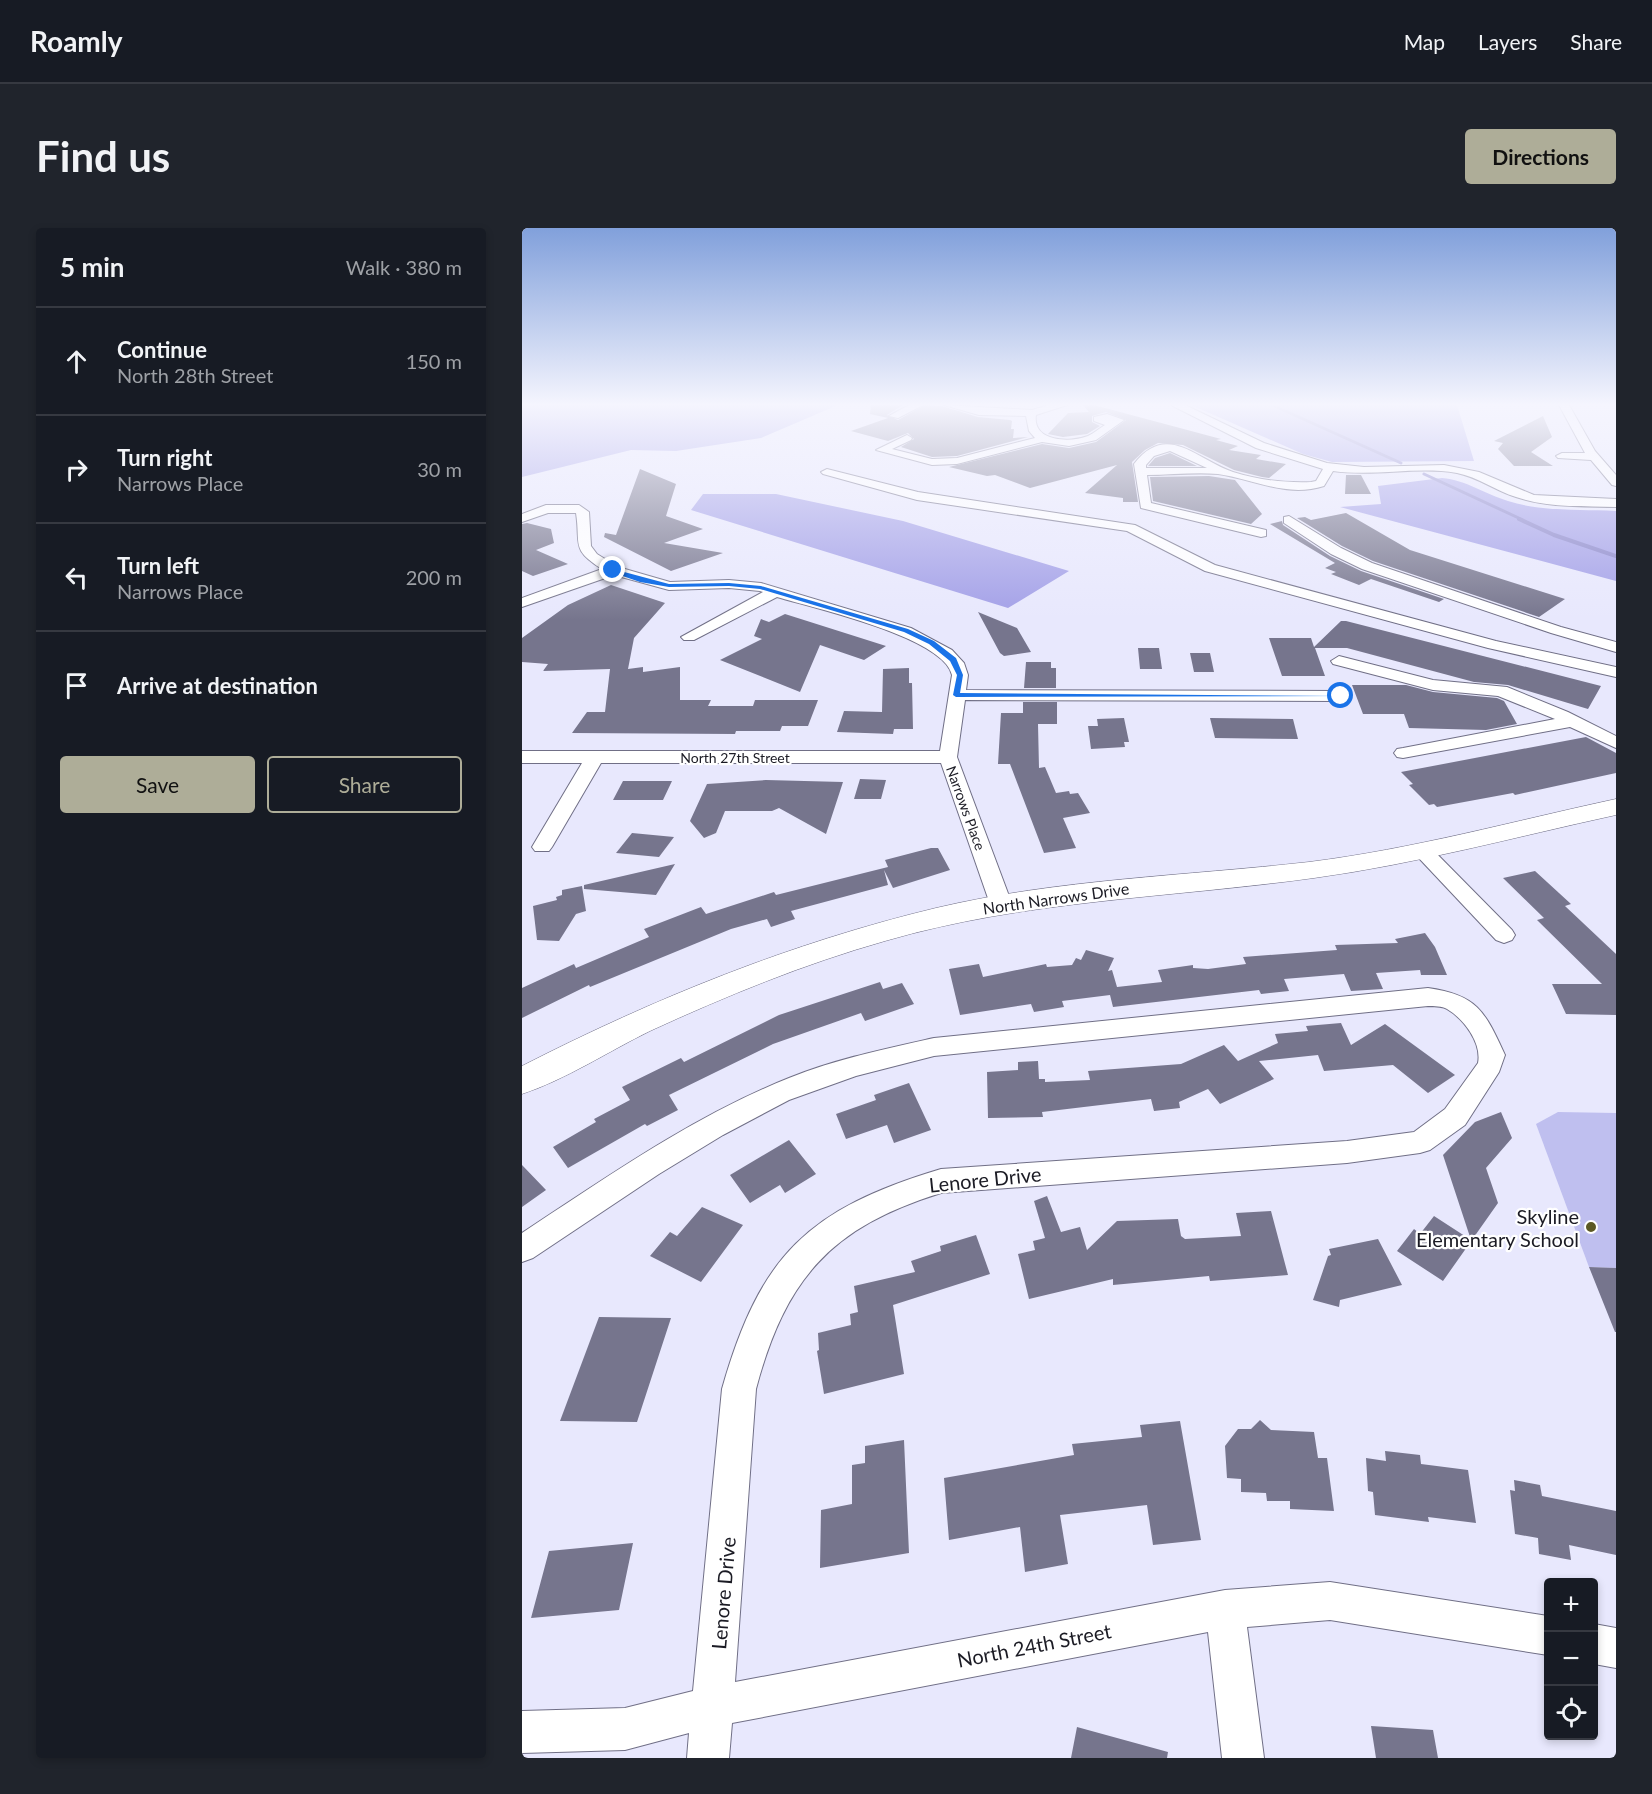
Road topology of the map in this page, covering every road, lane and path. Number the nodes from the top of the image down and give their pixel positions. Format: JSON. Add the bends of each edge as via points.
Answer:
{"nodes":[{"id":1,"x":843,"y":476,"type":"edge"},
{"id":2,"x":1141,"y":476,"type":"edge"},
{"id":3,"x":1249,"y":476,"type":"edge"},
{"id":4,"x":1324,"y":476,"type":"edge"},
{"id":5,"x":1481,"y":476,"type":"edge"},
{"id":6,"x":1616,"y":503,"type":"edge"},
{"id":7,"x":522,"y":518,"type":"edge"},
{"id":8,"x":1289,"y":520,"type":"dead end"},
{"id":9,"x":1261,"y":533,"type":"dead end"},
{"id":10,"x":613,"y":570,"type":"junction"},
{"id":11,"x":775,"y":592,"type":"junction"},
{"id":12,"x":522,"y":603,"type":"edge"},
{"id":13,"x":689,"y":637,"type":"dead end"},
{"id":14,"x":1616,"y":647,"type":"edge"},
{"id":15,"x":1339,"y":661,"type":"dead end"},
{"id":16,"x":1616,"y":672,"type":"edge"},
{"id":17,"x":956,"y":695,"type":"junction"},
{"id":18,"x":1341,"y":696,"type":"dead end"},
{"id":19,"x":1573,"y":721,"type":"junction"},
{"id":20,"x":1616,"y":743,"type":"edge"},
{"id":21,"x":1403,"y":753,"type":"dead end"},
{"id":22,"x":522,"y":757,"type":"edge"},
{"id":23,"x":948,"y":757,"type":"junction"},
{"id":24,"x":594,"y":758,"type":"junction"},
{"id":25,"x":1616,"y":807,"type":"edge"},
{"id":26,"x":542,"y":847,"type":"dead end"},
{"id":27,"x":1422,"y":850,"type":"junction"},
{"id":28,"x":1001,"y":904,"type":"junction"},
{"id":29,"x":1504,"y":935,"type":"dead end"},
{"id":30,"x":522,"y":1081,"type":"edge"},
{"id":31,"x":522,"y":1249,"type":"edge"},
{"id":32,"x":1225,"y":1609,"type":"junction"},
{"id":33,"x":1544,"y":1635,"type":"edge"},
{"id":34,"x":1598,"y":1645,"type":"edge"},
{"id":35,"x":1616,"y":1648,"type":"edge"},
{"id":36,"x":714,"y":1706,"type":"junction"},
{"id":37,"x":522,"y":1732,"type":"edge"},
{"id":38,"x":708,"y":1758,"type":"edge"},
{"id":39,"x":1243,"y":1758,"type":"edge"}],
"edges":[{"from":1,"to":16,"type":"street","via":[[917,496],[1130,528],[1210,568],[1494,645]]},
{"from":2,"to":9,"type":"street","via":[[1145,505]]},
{"from":3,"to":4,"type":"street","via":[[1306,487],[1320,483]]},
{"from":5,"to":6,"type":"street","via":[[1530,498]]},
{"from":7,"to":10,"type":"street","name":"Narrows Place","via":[[564,507],[583,512],[584,546],[592,557]]},
{"from":8,"to":14,"type":"street","via":[[1367,566]]},
{"from":10,"to":11,"type":"street","name":"Narrows Place","via":[[669,586],[729,584]]},
{"from":10,"to":12,"type":"street"},
{"from":11,"to":13,"type":"street"},
{"from":11,"to":17,"type":"street","name":"Narrows Place","via":[[932,642],[958,666]]},
{"from":15,"to":19,"type":"street","via":[[1433,685],[1501,691]]},
{"from":17,"to":18,"type":"street"},
{"from":17,"to":23,"type":"street","name":"Narrows Place"},
{"from":19,"to":20,"type":"street"},
{"from":19,"to":21,"type":"street"},
{"from":22,"to":24,"type":"street","name":"North 27th Street"},
{"from":23,"to":24,"type":"street","name":"North 27th Street"},
{"from":23,"to":28,"type":"street","name":"Narrows Place"},
{"from":24,"to":26,"type":"street"},
{"from":25,"to":27,"type":"main road","name":"North Narrows Drive"},
{"from":27,"to":28,"type":"main road","name":"North Narrows Drive","via":[[1305,871],[1125,887]]},
{"from":27,"to":29,"type":"street"},
{"from":28,"to":30,"type":"main road","name":"North Narrows Drive","via":[[900,925],[724,984]]},
{"from":31,"to":36,"type":"street","name":"Lenore Drive","via":[[675,1151],[782,1092],[865,1063],[934,1047],[1428,997],[1452,1000],[1478,1023],[1492,1055],[1490,1065],[1455,1117],[1420,1142],[1347,1152],[941,1181],[875,1202],[845,1219],[802,1254],[774,1295],[757,1330],[739,1389]]},
{"from":32,"to":33,"type":"street","name":"North 24th Street","via":[[1330,1601]]},
{"from":32,"to":36,"type":"street","name":"North 24th Street"},
{"from":32,"to":39,"type":"street"},
{"from":34,"to":35,"type":"street"},
{"from":36,"to":37,"type":"street","name":"North 24th Street","via":[[625,1729]]},
{"from":36,"to":38,"type":"street","name":"Lenore Drive"}]}
